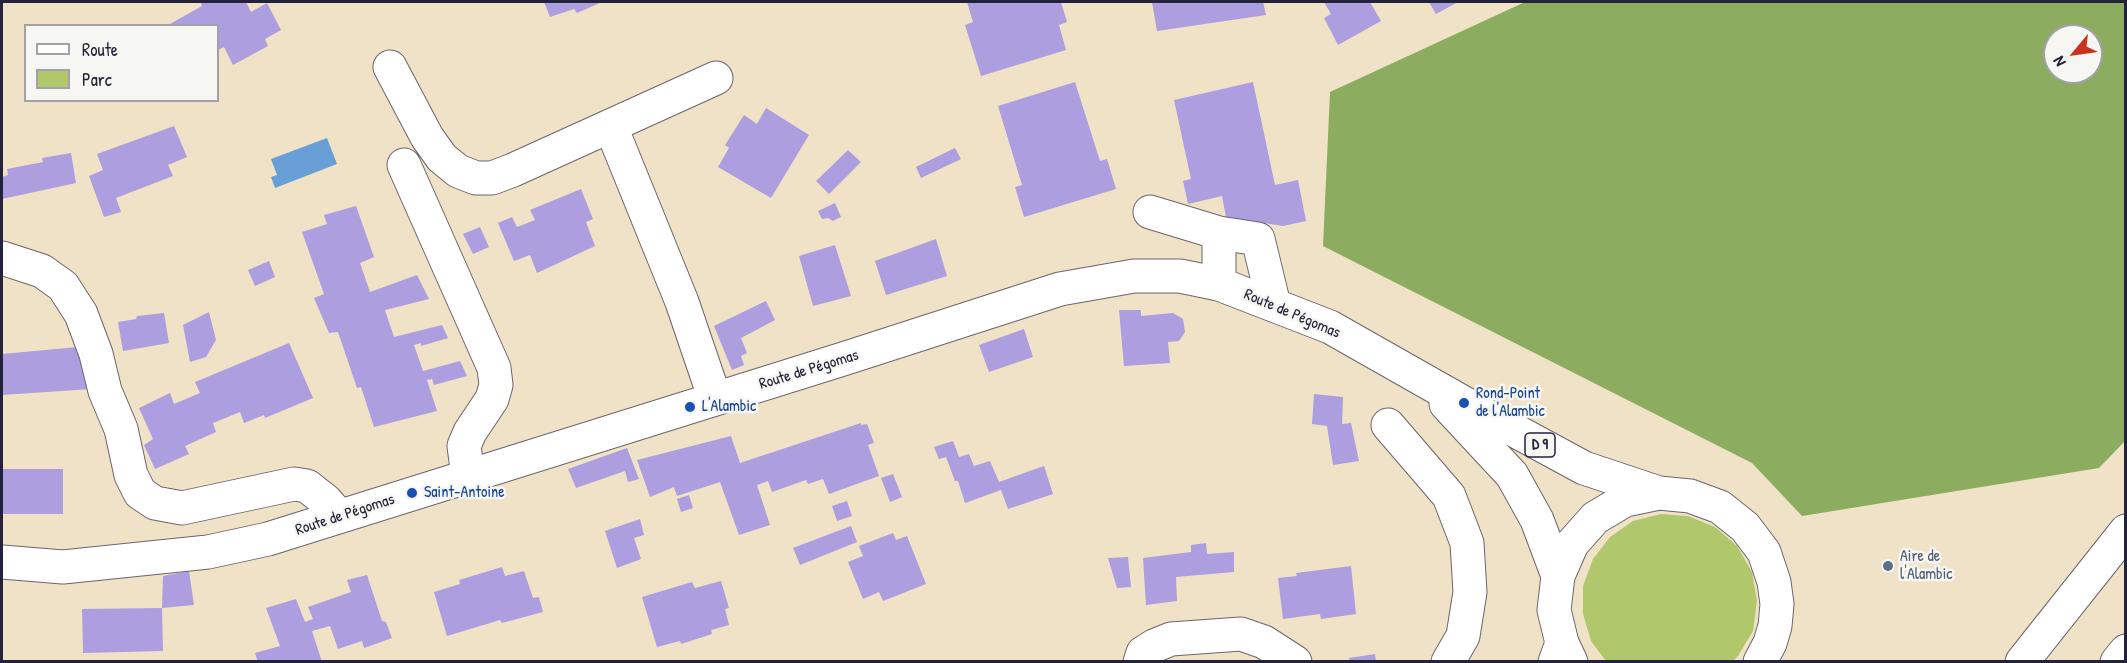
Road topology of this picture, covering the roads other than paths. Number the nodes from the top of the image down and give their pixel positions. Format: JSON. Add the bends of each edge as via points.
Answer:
{"nodes":[{"id":1,"x":390,"y":67,"type":"dead end"},
{"id":2,"x":716,"y":78,"type":"dead end"},
{"id":3,"x":611,"y":127,"type":"junction"},
{"id":4,"x":404,"y":165,"type":"dead end"},
{"id":5,"x":1150,"y":212,"type":"dead end"},
{"id":6,"x":1219,"y":233,"type":"junction"},
{"id":7,"x":2,"y":258,"type":"edge"},
{"id":8,"x":1219,"y":284,"type":"junction"},
{"id":9,"x":1274,"y":305,"type":"junction"},
{"id":10,"x":1426,"y":383,"type":"junction"},
{"id":11,"x":715,"y":399,"type":"junction"},
{"id":12,"x":1388,"y":424,"type":"dead end"},
{"id":13,"x":468,"y":476,"type":"junction"},
{"id":14,"x":1659,"y":493,"type":"junction"},
{"id":15,"x":339,"y":516,"type":"junction"},
{"id":16,"x":2126,"y":531,"type":"edge"},
{"id":17,"x":2,"y":562,"type":"edge"},
{"id":18,"x":1558,"y":576,"type":"junction"},
{"id":19,"x":2126,"y":651,"type":"edge"},
{"id":20,"x":1563,"y":655,"type":"edge"},
{"id":21,"x":1769,"y":655,"type":"edge"},
{"id":22,"x":1140,"y":662,"type":"edge"},
{"id":23,"x":1295,"y":662,"type":"edge"},
{"id":24,"x":1448,"y":662,"type":"edge"},
{"id":25,"x":2022,"y":662,"type":"edge"},
{"id":26,"x":2117,"y":662,"type":"edge"}],
"edges":[{"from":1,"to":3,"type":"main road","via":[[442,158],[458,171],[476,178],[492,178]]},
{"from":2,"to":3,"type":"main road"},
{"from":3,"to":11,"type":"main road","via":[[682,302]]},
{"from":4,"to":13,"type":"main road","via":[[495,368],[492,399],[464,447]]},
{"from":5,"to":6,"type":"main road"},
{"from":6,"to":8,"type":"main road"},
{"from":6,"to":9,"type":"main road","via":[[1259,231]]},
{"from":7,"to":15,"type":"main road","via":[[42,271],[63,286],[81,314],[140,493],[155,503],[182,508],[294,484],[307,486]]},
{"from":8,"to":9,"type":"main road","name":"Route de Pégomas","number":"D 9"},
{"from":8,"to":11,"type":"main road","name":"Route de Pégomas","number":"D 9","via":[[1180,276],[1134,276],[1060,289]]},
{"from":9,"to":10,"type":"main road","name":"Route de Pégomas","number":"D 9","via":[[1330,327]]},
{"from":10,"to":14,"type":"main road","number":"D 9","via":[[1584,468]]},
{"from":10,"to":18,"type":"main road","number":"D 9","via":[[1512,475],[1537,520]]},
{"from":11,"to":13,"type":"main road","name":"Route de Pégomas","number":"D 9"},
{"from":12,"to":24,"type":"main road","via":[[1449,496],[1467,543],[1470,591],[1463,636]]},
{"from":13,"to":15,"type":"main road","name":"Route de Pégomas","number":"D 9"},
{"from":14,"to":18,"type":"main road","via":[[1625,500],[1595,518],[1572,544]]},
{"from":14,"to":21,"type":"main road","via":[[1690,496],[1720,507],[1745,527],[1764,552],[1777,604]]},
{"from":15,"to":17,"type":"main road","name":"Route de Pégomas","number":"D 9","via":[[268,539],[208,552],[63,567]]},
{"from":16,"to":25,"type":"main road"},
{"from":18,"to":20,"type":"main road","via":[[1554,610]]},
{"from":19,"to":26,"type":"main road"},
{"from":22,"to":23,"type":"main road","via":[[1143,653],[1171,639],[1241,634],[1264,642]]}]}
